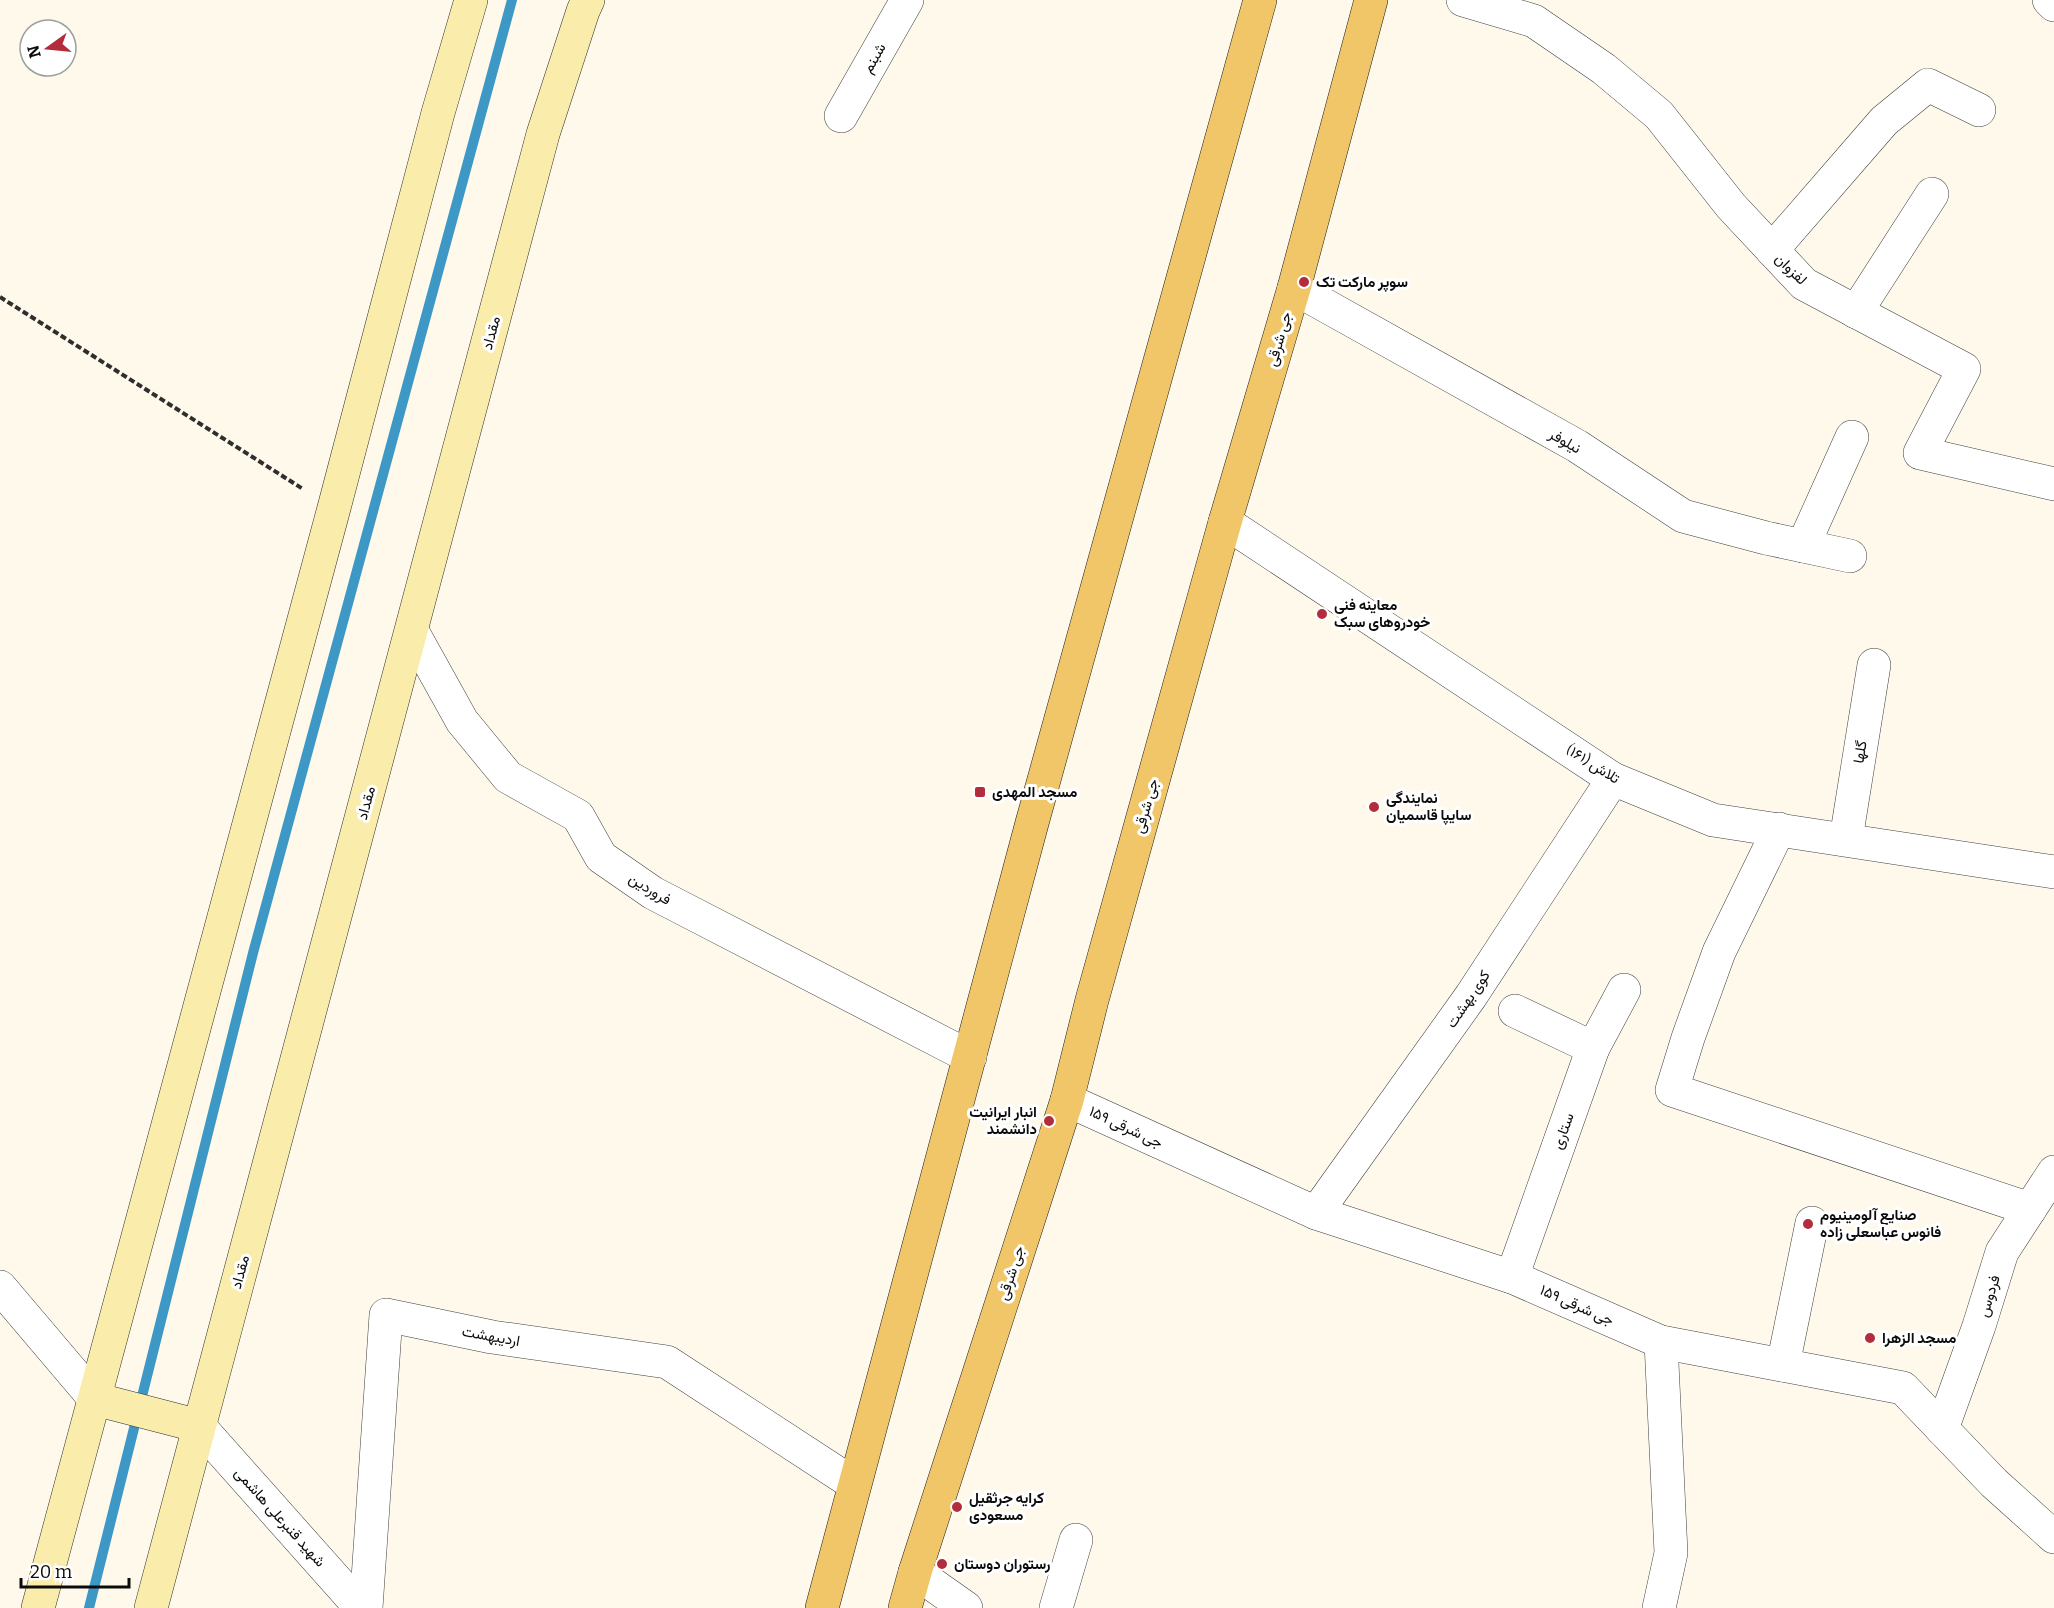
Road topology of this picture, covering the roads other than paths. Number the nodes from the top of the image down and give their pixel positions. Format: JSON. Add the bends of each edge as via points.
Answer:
{"nodes":[{"id":1,"x":471,"y":0,"type":"edge"},
{"id":2,"x":588,"y":0,"type":"edge"},
{"id":3,"x":907,"y":0,"type":"edge"},
{"id":4,"x":1260,"y":0,"type":"edge"},
{"id":5,"x":1371,"y":0,"type":"edge"},
{"id":6,"x":1463,"y":0,"type":"edge"},
{"id":7,"x":2049,"y":0,"type":"edge"},
{"id":8,"x":2054,"y":5,"type":"edge"},
{"id":9,"x":1979,"y":110,"type":"dead end"},
{"id":10,"x":841,"y":116,"type":"dead end"},
{"id":11,"x":1932,"y":194,"type":"dead end"},
{"id":12,"x":1772,"y":250,"type":"junction"},
{"id":13,"x":1294,"y":288,"type":"junction"},
{"id":14,"x":1856,"y":312,"type":"junction"},
{"id":15,"x":1852,"y":437,"type":"dead end"},
{"id":16,"x":2054,"y":484,"type":"edge"},
{"id":17,"x":1225,"y":522,"type":"junction"},
{"id":18,"x":1803,"y":546,"type":"junction"},
{"id":19,"x":1850,"y":556,"type":"dead end"},
{"id":20,"x":412,"y":631,"type":"junction"},
{"id":21,"x":1874,"y":665,"type":"dead end"},
{"id":22,"x":1613,"y":779,"type":"junction"},
{"id":23,"x":1779,"y":829,"type":"junction"},
{"id":24,"x":1846,"y":839,"type":"junction"},
{"id":25,"x":2054,"y":872,"type":"edge"},
{"id":26,"x":1624,"y":990,"type":"dead end"},
{"id":27,"x":1515,"y":1011,"type":"dead end"},
{"id":28,"x":1593,"y":1048,"type":"junction"},
{"id":29,"x":970,"y":1057,"type":"junction"},
{"id":30,"x":1067,"y":1100,"type":"junction"},
{"id":31,"x":2054,"y":1172,"type":"edge"},
{"id":32,"x":2030,"y":1209,"type":"junction"},
{"id":33,"x":1316,"y":1213,"type":"junction"},
{"id":34,"x":1812,"y":1223,"type":"dead end"},
{"id":35,"x":1512,"y":1277,"type":"junction"},
{"id":36,"x":0,"y":1287,"type":"edge"},
{"id":37,"x":1660,"y":1342,"type":"junction"},
{"id":38,"x":1783,"y":1365,"type":"junction"},
{"id":39,"x":95,"y":1399,"type":"junction"},
{"id":40,"x":199,"y":1426,"type":"junction"},
{"id":41,"x":1942,"y":1429,"type":"junction"},
{"id":42,"x":854,"y":1484,"type":"junction"},
{"id":43,"x":2054,"y":1537,"type":"edge"},
{"id":44,"x":1076,"y":1540,"type":"dead end"},
{"id":45,"x":915,"y":1572,"type":"junction"},
{"id":46,"x":38,"y":1608,"type":"edge"},
{"id":47,"x":151,"y":1608,"type":"edge"},
{"id":48,"x":361,"y":1608,"type":"edge"},
{"id":49,"x":366,"y":1608,"type":"edge"},
{"id":50,"x":822,"y":1608,"type":"edge"},
{"id":51,"x":905,"y":1608,"type":"edge"},
{"id":52,"x":966,"y":1608,"type":"edge"},
{"id":53,"x":1056,"y":1608,"type":"edge"},
{"id":54,"x":1659,"y":1608,"type":"edge"}],
"edges":[{"from":1,"to":39,"type":"main road"},
{"from":2,"to":20,"type":"main road","name":"مقداد","via":[[543,134]]},
{"from":3,"to":10,"type":"street","name":"شبنم"},
{"from":4,"to":29,"type":"main road"},
{"from":5,"to":13,"type":"main road","name":"جی شرقی"},
{"from":6,"to":12,"type":"street","name":"لفزوان","via":[[1534,21],[1605,69],[1659,115],[1731,206]]},
{"from":7,"to":8,"type":"street"},
{"from":9,"to":12,"type":"street","via":[[1928,85],[1884,121]]},
{"from":11,"to":14,"type":"street"},
{"from":12,"to":14,"type":"street","name":"لفزوان","via":[[1804,284]]},
{"from":13,"to":17,"type":"main road","name":"جی شرقی"},
{"from":13,"to":18,"type":"street","name":"نیلوفر","via":[[1576,446],[1683,516]]},
{"from":14,"to":16,"type":"street","name":"لفزوان","via":[[1964,369],[1920,453]]},
{"from":15,"to":18,"type":"street"},
{"from":17,"to":22,"type":"street","name":"تلاش (۱۶۱)"},
{"from":17,"to":30,"type":"main road","name":"جی شرقی"},
{"from":18,"to":19,"type":"street","name":"نیلوفر"},
{"from":20,"to":29,"type":"street","name":"فروردین","via":[[462,721],[508,777],[578,816],[601,857],[653,893]]},
{"from":20,"to":40,"type":"main road","name":"مقداد"},
{"from":21,"to":24,"type":"street","name":"گلها"},
{"from":22,"to":23,"type":"street","name":"تلاش (۱۶۱)","via":[[1713,820]]},
{"from":22,"to":33,"type":"street","name":"کوی بهشت","via":[[1471,996]]},
{"from":23,"to":24,"type":"street","name":"تلاش (۱۶۱)"},
{"from":23,"to":32,"type":"street","via":[[1719,952],[1672,1090]]},
{"from":24,"to":25,"type":"street","name":"تلاش (۱۶۱)"},
{"from":26,"to":28,"type":"street","name":"ستاری"},
{"from":27,"to":28,"type":"street"},
{"from":28,"to":35,"type":"street","name":"ستاری"},
{"from":29,"to":42,"type":"main road"},
{"from":30,"to":33,"type":"street","name":"جی شرقی ۱۵۹"},
{"from":30,"to":45,"type":"main road","name":"جی شرقی"},
{"from":31,"to":32,"type":"street","name":"فردوس"},
{"from":32,"to":41,"type":"street","name":"فردوس","via":[[2002,1252]]},
{"from":33,"to":35,"type":"street","name":"جی شرقی ۱۵۹"},
{"from":34,"to":38,"type":"street"},
{"from":35,"to":37,"type":"street","name":"جی شرقی ۱۵۹"},
{"from":36,"to":39,"type":"street"},
{"from":37,"to":38,"type":"street","name":"جی شرقی ۱۵۹"},
{"from":37,"to":54,"type":"street","via":[[1671,1553]]},
{"from":38,"to":41,"type":"street","name":"جی شرقی ۱۵۹","via":[[1903,1388]]},
{"from":39,"to":40,"type":"main road"},
{"from":39,"to":46,"type":"main road"},
{"from":40,"to":47,"type":"main road","name":"مقداد"},
{"from":40,"to":48,"type":"street","name":"شهید قنبرعلی هاشمی"},
{"from":41,"to":43,"type":"street","name":"جی شرقی ۱۵۹"},
{"from":42,"to":49,"type":"street","name":"اردیبهشت","via":[[667,1362],[492,1337],[386,1315]]},
{"from":42,"to":50,"type":"main road"},
{"from":44,"to":53,"type":"street"},
{"from":45,"to":51,"type":"main road","name":"جی شرقی"},
{"from":45,"to":52,"type":"street"}]}
